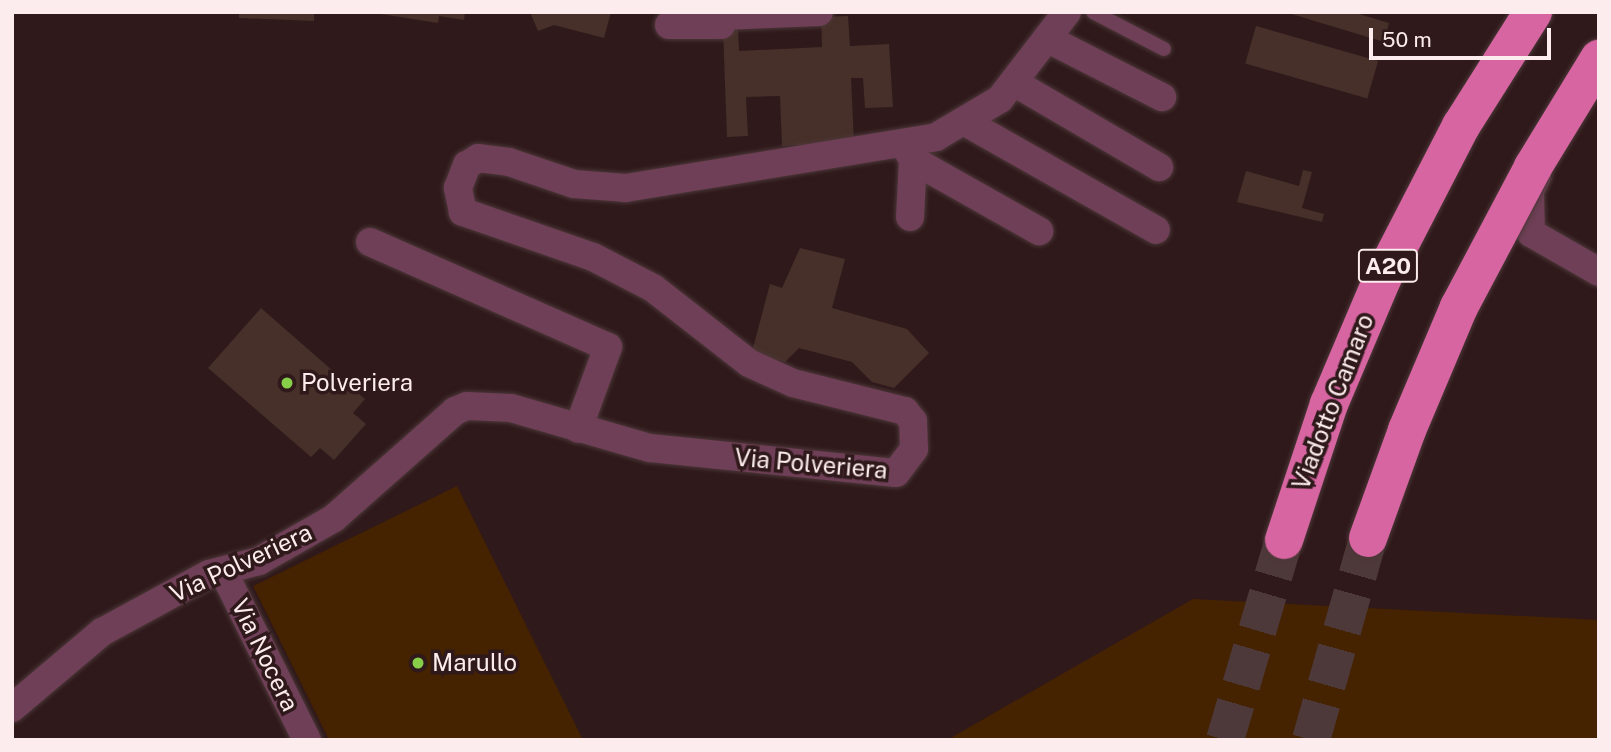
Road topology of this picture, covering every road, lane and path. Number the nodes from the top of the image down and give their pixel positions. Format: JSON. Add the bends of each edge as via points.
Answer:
{"nodes":[{"id":1,"x":819,"y":12,"type":"edge"},
{"id":2,"x":1067,"y":12,"type":"edge"},
{"id":3,"x":1093,"y":12,"type":"edge"},
{"id":4,"x":1533,"y":12,"type":"edge"},
{"id":5,"x":669,"y":25,"type":"dead end"},
{"id":6,"x":1050,"y":40,"type":"junction"},
{"id":7,"x":1599,"y":41,"type":"edge"},
{"id":8,"x":1164,"y":49,"type":"dead end"},
{"id":9,"x":1599,"y":59,"type":"edge"},
{"id":10,"x":1015,"y":83,"type":"junction"},
{"id":11,"x":1162,"y":97,"type":"dead end"},
{"id":12,"x":967,"y":122,"type":"junction"},
{"id":13,"x":909,"y":152,"type":"junction"},
{"id":14,"x":1159,"y":167,"type":"dead end"},
{"id":15,"x":910,"y":217,"type":"dead end"},
{"id":16,"x":1156,"y":230,"type":"dead end"},
{"id":17,"x":1039,"y":231,"type":"dead end"},
{"id":18,"x":370,"y":242,"type":"dead end"},
{"id":19,"x":1599,"y":272,"type":"edge"},
{"id":20,"x":578,"y":429,"type":"junction"},
{"id":21,"x":1368,"y":538,"type":"tunnel mouth"},
{"id":22,"x":1284,"y":540,"type":"tunnel mouth"},
{"id":23,"x":223,"y":571,"type":"junction"},
{"id":24,"x":12,"y":708,"type":"edge"},
{"id":25,"x":307,"y":740,"type":"edge"}],
"edges":[{"from":1,"to":5,"type":"street","via":[[721,16],[721,24]]},
{"from":2,"to":6,"type":"street","name":"Via Polveriera"},
{"from":3,"to":8,"type":"lane"},
{"from":4,"to":22,"type":"highway","name":"Viadotto Camaro","number":"A20","via":[[1461,126],[1382,279],[1338,381]]},
{"from":6,"to":10,"type":"street","name":"Via Polveriera"},
{"from":6,"to":11,"type":"street"},
{"from":7,"to":19,"type":"street","via":[[1530,191],[1531,233]]},
{"from":9,"to":21,"type":"highway","bridge":true,"via":[[1533,167],[1459,307]]},
{"from":10,"to":12,"type":"street","name":"Via Polveriera"},
{"from":10,"to":14,"type":"street"},
{"from":12,"to":13,"type":"street","name":"Via Polveriera"},
{"from":12,"to":16,"type":"street"},
{"from":13,"to":15,"type":"street"},
{"from":13,"to":17,"type":"street"},
{"from":13,"to":20,"type":"street","name":"Via Polveriera","via":[[626,187],[574,184],[492,159],[478,158],[467,165],[458,188],[463,212],[593,257],[689,311],[749,363],[813,390],[895,406],[913,421],[916,434],[911,458],[889,475],[650,447]]},
{"from":18,"to":20,"type":"street","via":[[608,346]]},
{"from":20,"to":23,"type":"street","name":"Via Polveriera","via":[[485,404],[455,411],[334,518],[258,561]]},
{"from":23,"to":24,"type":"street","name":"Via Polveriera","via":[[102,632]]},
{"from":23,"to":25,"type":"street","name":"Via Nocera"}]}
